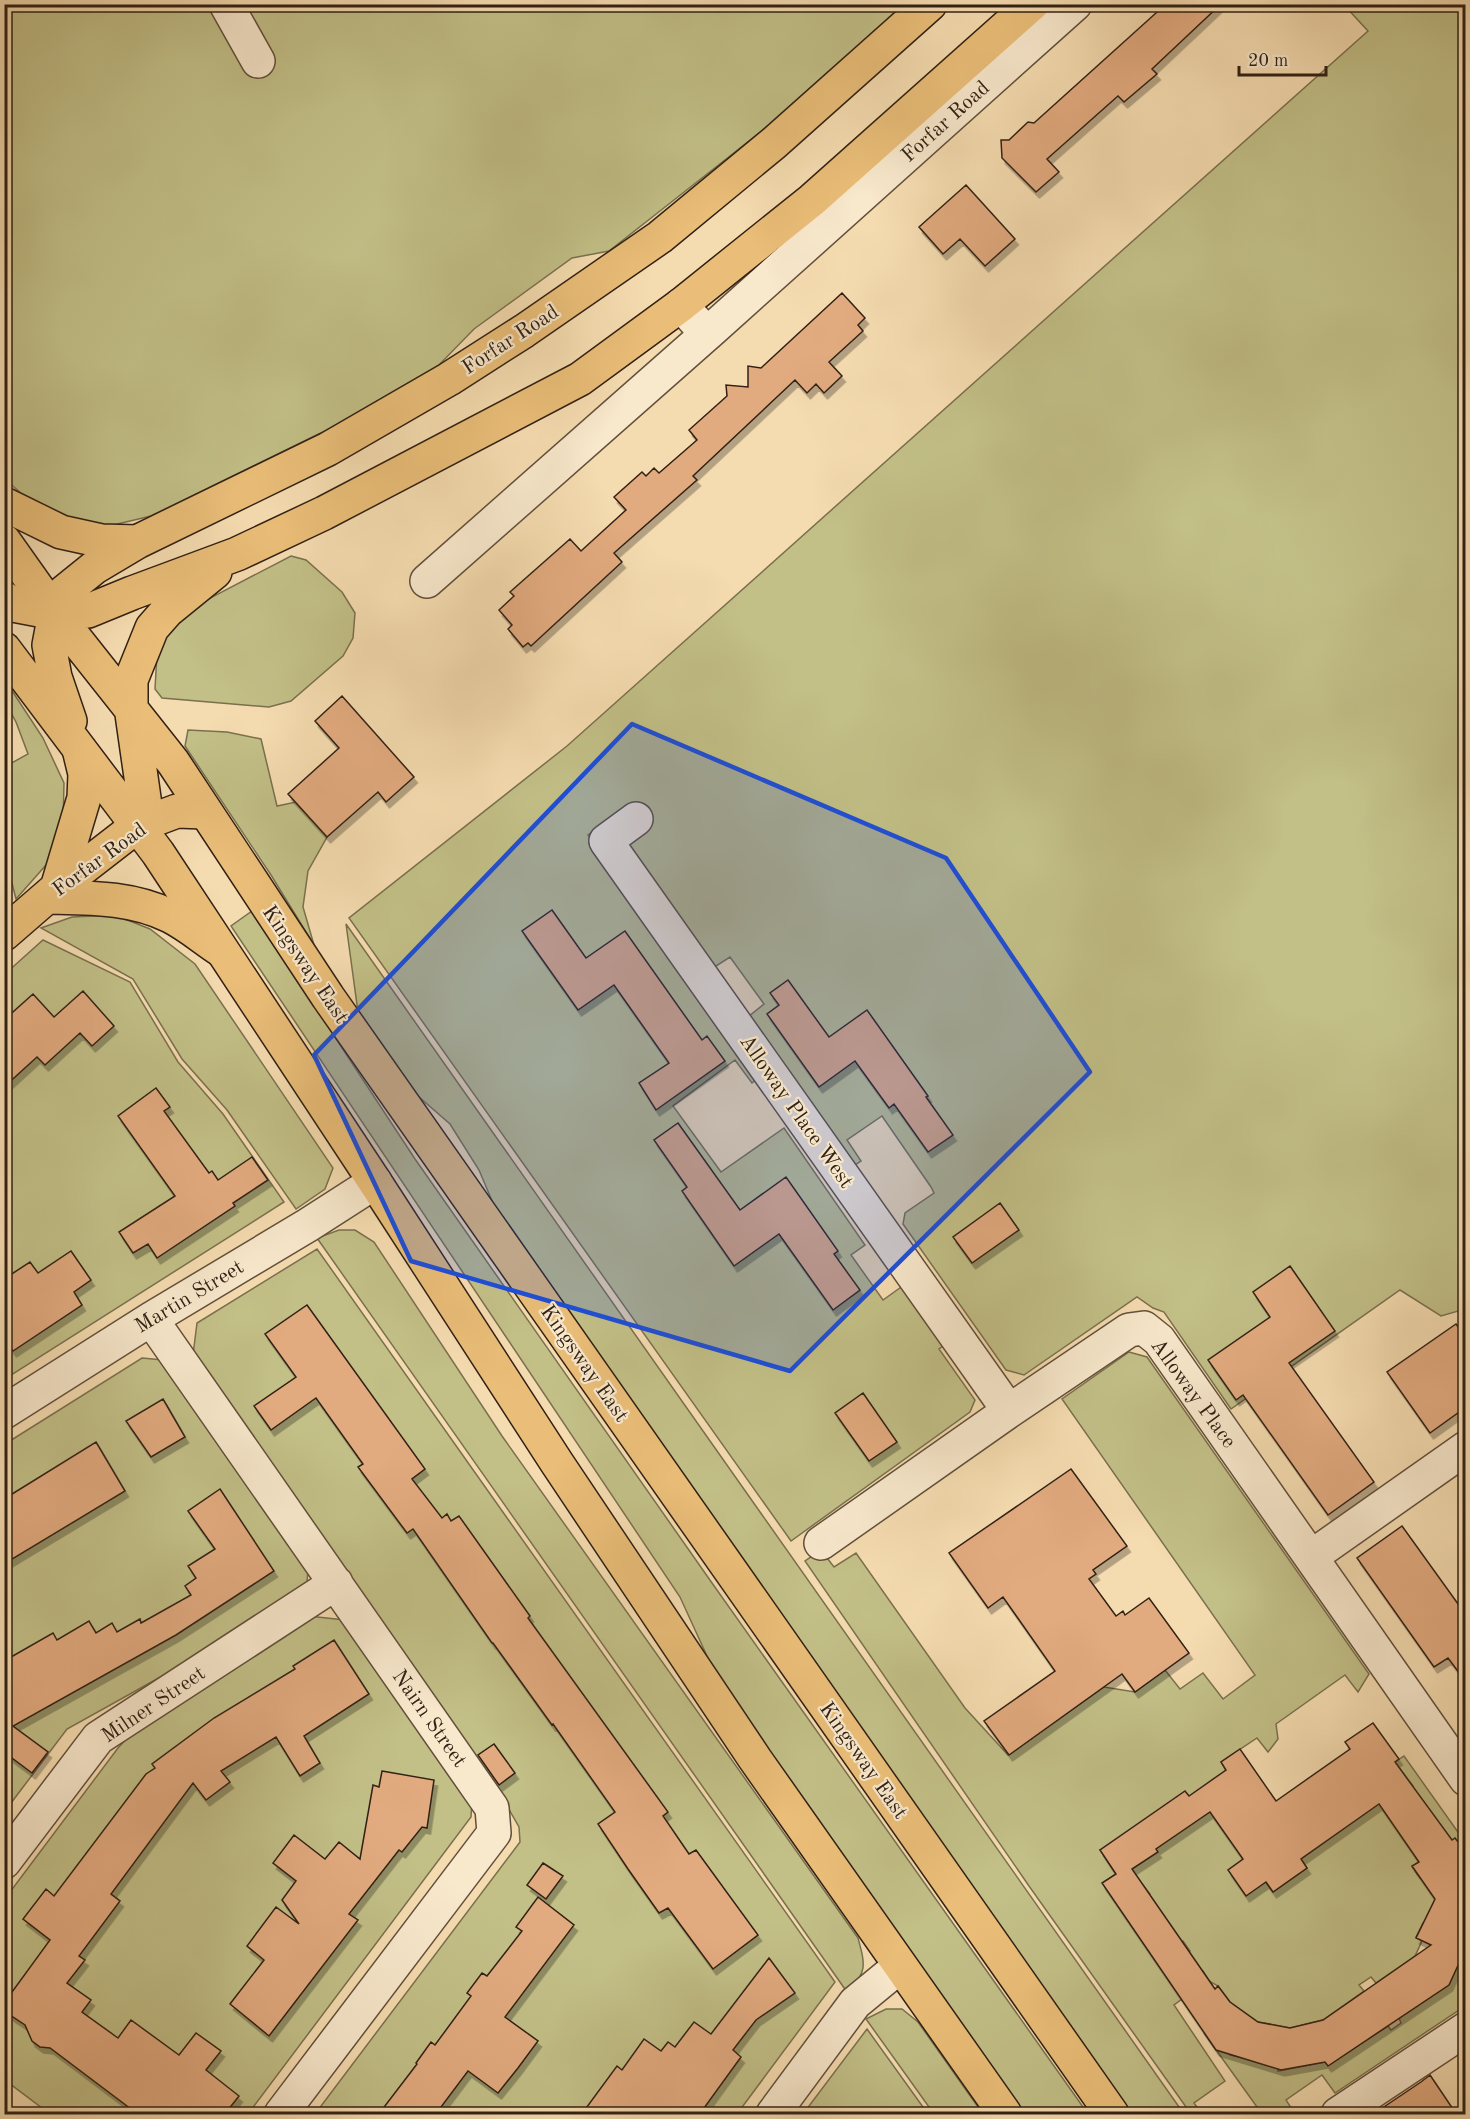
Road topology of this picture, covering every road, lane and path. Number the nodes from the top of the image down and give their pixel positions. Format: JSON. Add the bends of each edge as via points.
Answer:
{"nodes":[{"id":1,"x":226,"y":4,"type":"edge"},
{"id":2,"x":930,"y":4,"type":"edge"},
{"id":3,"x":1032,"y":4,"type":"edge"},
{"id":4,"x":1075,"y":4,"type":"edge"},
{"id":5,"x":258,"y":61,"type":"dead end"},
{"id":6,"x":681,"y":305,"type":"junction"},
{"id":7,"x":707,"y":334,"type":"junction"},
{"id":8,"x":4,"y":504,"type":"edge"},
{"id":9,"x":4,"y":541,"type":"edge"},
{"id":10,"x":136,"y":542,"type":"junction"},
{"id":11,"x":237,"y":554,"type":"junction"},
{"id":12,"x":427,"y":581,"type":"dead end"},
{"id":13,"x":4,"y":598,"type":"edge"},
{"id":14,"x":55,"y":613,"type":"junction"},
{"id":15,"x":4,"y":649,"type":"edge"},
{"id":16,"x":131,"y":707,"type":"junction"},
{"id":17,"x":80,"y":749,"type":"junction"},
{"id":18,"x":205,"y":812,"type":"junction"},
{"id":19,"x":636,"y":819,"type":"dead end"},
{"id":20,"x":137,"y":826,"type":"junction"},
{"id":21,"x":52,"y":892,"type":"junction"},
{"id":22,"x":4,"y":934,"type":"edge"},
{"id":23,"x":221,"y":950,"type":"junction"},
{"id":24,"x":375,"y":1182,"type":"junction"},
{"id":25,"x":151,"y":1319,"type":"junction"},
{"id":26,"x":1009,"y":1411,"type":"junction"},
{"id":27,"x":4,"y":1412,"type":"edge"},
{"id":28,"x":1466,"y":1448,"type":"edge"},
{"id":29,"x":821,"y":1543,"type":"dead end"},
{"id":30,"x":1311,"y":1557,"type":"junction"},
{"id":31,"x":336,"y":1582,"type":"junction"},
{"id":32,"x":1466,"y":1779,"type":"edge"},
{"id":33,"x":4,"y":1862,"type":"edge"},
{"id":34,"x":900,"y":1966,"type":"junction"},
{"id":35,"x":1466,"y":2029,"type":"edge"},
{"id":36,"x":281,"y":2115,"type":"edge"},
{"id":37,"x":773,"y":2115,"type":"edge"},
{"id":38,"x":1005,"y":2115,"type":"edge"},
{"id":39,"x":1112,"y":2115,"type":"edge"},
{"id":40,"x":1338,"y":2115,"type":"edge"}],
"edges":[{"from":1,"to":5,"type":"street"},
{"from":2,"to":10,"type":"main road","name":"Forfar Road","via":[[774,143],[660,237],[524,332],[328,449]]},
{"from":3,"to":6,"type":"main road","name":"Forfar Road","via":[[812,200]]},
{"from":4,"to":7,"type":"street","name":"Forfar Road"},
{"from":6,"to":7,"type":"street"},
{"from":6,"to":11,"type":"main road","name":"Forfar Road","via":[[580,379],[324,513]]},
{"from":7,"to":12,"type":"street","name":"Forfar Road"},
{"from":8,"to":10,"type":"main road","via":[[61,532],[102,541]]},
{"from":9,"to":14,"type":"main road","name":"Kingsway East"},
{"from":10,"to":14,"type":"main road","name":"Forfar Road","via":[[64,592]]},
{"from":11,"to":14,"type":"main road","name":"Forfar Road","via":[[88,611]]},
{"from":11,"to":16,"type":"main road","via":[[152,628],[131,680]]},
{"from":13,"to":14,"type":"main road","name":"Forfar Road","via":[[13,605]]},
{"from":14,"to":16,"type":"main road","name":"Kingsway East"},
{"from":14,"to":17,"type":"main road","name":"Forfar Road","via":[[49,645],[55,677]]},
{"from":15,"to":17,"type":"main road"},
{"from":16,"to":18,"type":"main road","name":"Kingsway East"},
{"from":16,"to":20,"type":"main road","via":[[145,805]]},
{"from":17,"to":20,"type":"main road"},
{"from":17,"to":21,"type":"main road","via":[[84,798]]},
{"from":18,"to":20,"type":"main road","name":"Forfar Road","via":[[177,811]]},
{"from":18,"to":39,"type":"main road","name":"Kingsway East","via":[[328,998]]},
{"from":19,"to":26,"type":"street","name":"Alloway Place West","via":[[606,840]]},
{"from":20,"to":21,"type":"main road","name":"Forfar Road"},
{"from":20,"to":23,"type":"main road"},
{"from":21,"to":22,"type":"main road","name":"Forfar Road"},
{"from":21,"to":23,"type":"main road","via":[[134,902],[171,917]]},
{"from":23,"to":24,"type":"main road"},
{"from":24,"to":25,"type":"street","name":"Martin Street"},
{"from":24,"to":34,"type":"main road","via":[[755,1760]]},
{"from":25,"to":27,"type":"street","name":"Martin Street"},
{"from":25,"to":31,"type":"street","name":"Nairn Street"},
{"from":26,"to":29,"type":"street","name":"Alloway Place"},
{"from":26,"to":30,"type":"street","name":"Alloway Place","via":[[1129,1330],[1144,1328],[1159,1340]]},
{"from":28,"to":30,"type":"street"},
{"from":30,"to":32,"type":"street","name":"Alloway Place"},
{"from":31,"to":33,"type":"street","name":"Milner Street","via":[[98,1738]]},
{"from":31,"to":36,"type":"street","name":"Nairn Street","via":[[492,1808],[494,1833]]},
{"from":34,"to":37,"type":"street","via":[[855,2003]]},
{"from":34,"to":38,"type":"main road"},
{"from":35,"to":40,"type":"street"}]}
